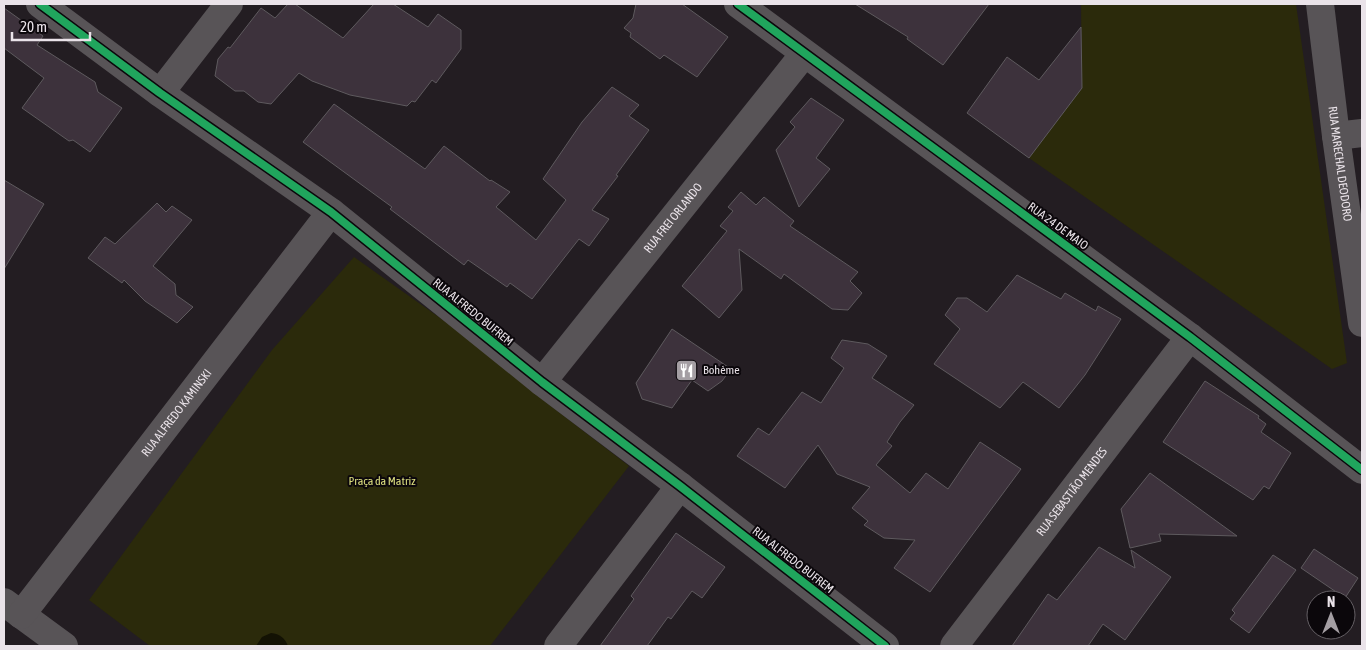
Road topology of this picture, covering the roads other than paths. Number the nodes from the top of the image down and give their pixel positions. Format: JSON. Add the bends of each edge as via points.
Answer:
{"nodes":[{"id":1,"x":40,"y":4,"type":"edge"},
{"id":2,"x":229,"y":4,"type":"edge"},
{"id":3,"x":738,"y":4,"type":"edge"},
{"id":4,"x":1320,"y":4,"type":"edge"},
{"id":5,"x":804,"y":54,"type":"junction"},
{"id":6,"x":160,"y":93,"type":"junction"},
{"id":7,"x":1349,"y":134,"type":"edge"},
{"id":8,"x":331,"y":212,"type":"junction"},
{"id":9,"x":1362,"y":323,"type":"edge"},
{"id":10,"x":1190,"y":337,"type":"junction"},
{"id":11,"x":542,"y":382,"type":"junction"},
{"id":12,"x":1362,"y":470,"type":"edge"},
{"id":13,"x":680,"y":486,"type":"junction"},
{"id":14,"x":13,"y":608,"type":"edge"},
{"id":15,"x":64,"y":646,"type":"edge"},
{"id":16,"x":558,"y":646,"type":"edge"},
{"id":17,"x":885,"y":646,"type":"edge"},
{"id":18,"x":954,"y":646,"type":"edge"}],
"edges":[{"from":1,"to":6,"type":"street","name":"RUA ALFREDO BUFREM"},
{"from":2,"to":6,"type":"street"},
{"from":3,"to":5,"type":"street","name":"RUA 24 DE MAIO"},
{"from":4,"to":7,"type":"street","name":"RUA MARECHAL DEODORO"},
{"from":5,"to":10,"type":"street","name":"RUA 24 DE MAIO"},
{"from":5,"to":11,"type":"street","name":"RUA FREI ORLANDO"},
{"from":6,"to":8,"type":"street","name":"RUA ALFREDO BUFREM"},
{"from":7,"to":9,"type":"street","name":"RUA MARECHAL DEODORO"},
{"from":8,"to":11,"type":"street","name":"RUA ALFREDO BUFREM"},
{"from":8,"to":14,"type":"street","name":"RUA ALFREDO KAMINSKI"},
{"from":10,"to":12,"type":"street","name":"RUA 24 DE MAIO"},
{"from":10,"to":18,"type":"street","name":"RUA SEBASTIÃO MENDES"},
{"from":11,"to":13,"type":"street","name":"RUA ALFREDO BUFREM"},
{"from":13,"to":16,"type":"street"},
{"from":13,"to":17,"type":"street","name":"RUA ALFREDO BUFREM"},
{"from":14,"to":15,"type":"street"}]}
